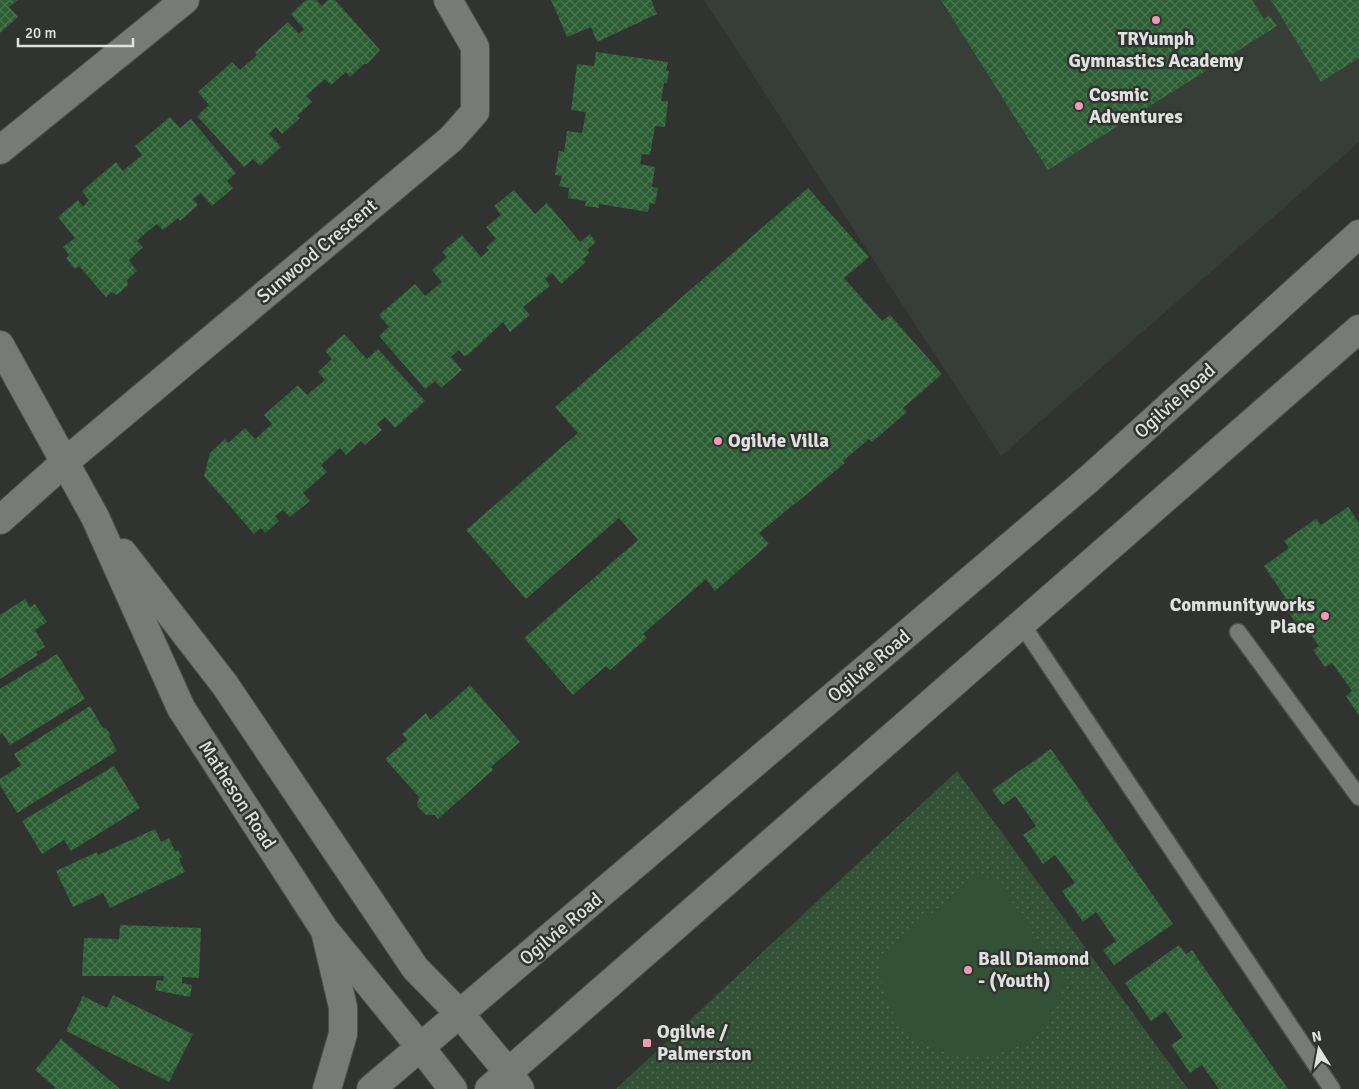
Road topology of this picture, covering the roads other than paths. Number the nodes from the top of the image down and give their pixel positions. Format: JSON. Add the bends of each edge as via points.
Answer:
{"nodes":[{"id":1,"x":185,"y":0,"type":"edge"},
{"id":2,"x":448,"y":0,"type":"edge"},
{"id":3,"x":0,"y":150,"type":"edge"},
{"id":4,"x":1359,"y":234,"type":"edge"},
{"id":5,"x":1356,"y":338,"type":"edge"},
{"id":6,"x":0,"y":344,"type":"edge"},
{"id":7,"x":65,"y":462,"type":"junction"},
{"id":8,"x":95,"y":517,"type":"junction"},
{"id":9,"x":0,"y":520,"type":"edge"},
{"id":10,"x":1021,"y":623,"type":"junction"},
{"id":11,"x":1238,"y":632,"type":"dead end"},
{"id":12,"x":1359,"y":797,"type":"edge"},
{"id":13,"x":324,"y":929,"type":"junction"},
{"id":14,"x":459,"y":1013,"type":"junction"},
{"id":15,"x":421,"y":1048,"type":"junction"},
{"id":16,"x":506,"y":1083,"type":"edge"},
{"id":17,"x":326,"y":1089,"type":"edge"},
{"id":18,"x":371,"y":1089,"type":"edge"},
{"id":19,"x":453,"y":1089,"type":"edge"},
{"id":20,"x":1332,"y":1089,"type":"edge"}],
"edges":[{"from":1,"to":3,"type":"main road"},
{"from":2,"to":7,"type":"main road","name":"Sunwood Crescent","via":[[475,47],[475,112],[451,139]]},
{"from":4,"to":14,"type":"main road","name":"Ogilvie Road","via":[[1089,479]]},
{"from":5,"to":10,"type":"main road"},
{"from":6,"to":7,"type":"main road","name":"Matheson Road"},
{"from":7,"to":8,"type":"main road","name":"Matheson Road"},
{"from":7,"to":9,"type":"main road","name":"Sunwood Crescent"},
{"from":8,"to":13,"type":"main road","name":"Matheson Road","via":[[181,708]]},
{"from":8,"to":14,"type":"main road","name":"Matheson Road","via":[[225,685],[415,968]]},
{"from":10,"to":16,"type":"main road"},
{"from":10,"to":20,"type":"lane"},
{"from":11,"to":12,"type":"lane"},
{"from":13,"to":15,"type":"main road","name":"Matheson Road"},
{"from":13,"to":17,"type":"main road","via":[[343,1007],[343,1034]]},
{"from":14,"to":15,"type":"main road","name":"Ogilvie Road"},
{"from":14,"to":16,"type":"main road","name":"Matheson Road"},
{"from":15,"to":18,"type":"main road","name":"Ogilvie Road"},
{"from":15,"to":19,"type":"main road","name":"Matheson Road"}]}
